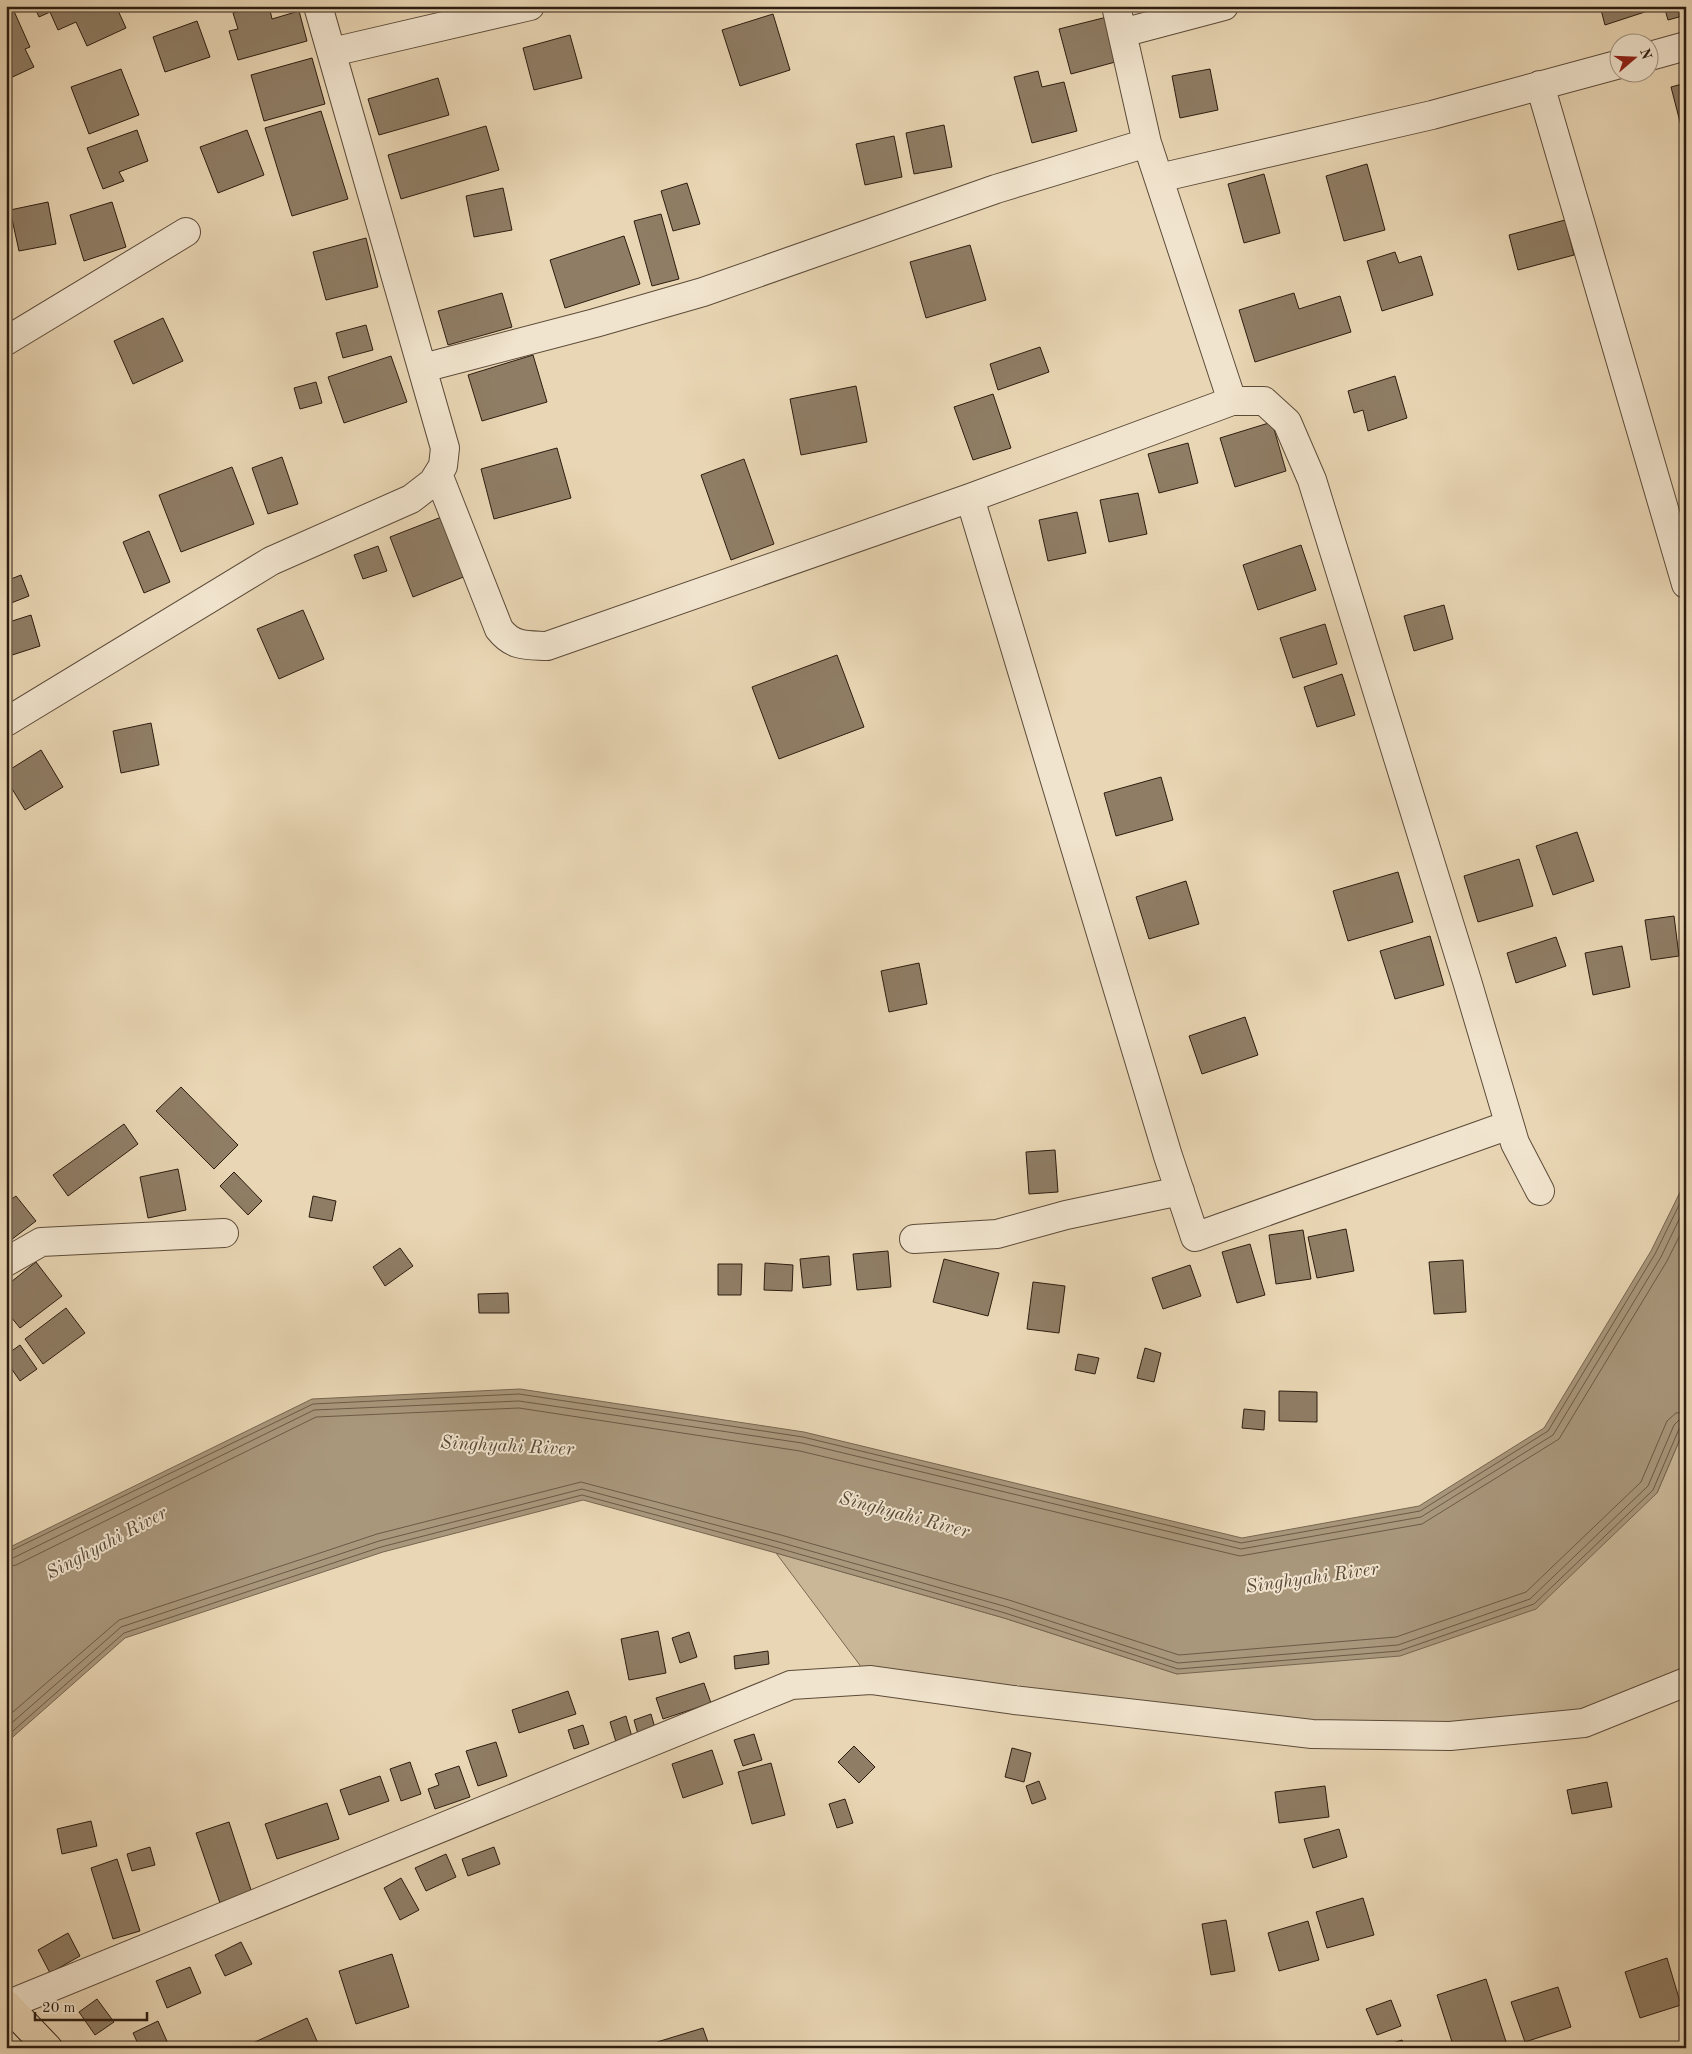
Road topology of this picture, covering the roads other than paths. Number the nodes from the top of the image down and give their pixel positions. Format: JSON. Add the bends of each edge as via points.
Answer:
{"nodes":[{"id":1,"x":318,"y":6,"type":"edge"},
{"id":2,"x":530,"y":6,"type":"edge"},
{"id":3,"x":1116,"y":6,"type":"edge"},
{"id":4,"x":1224,"y":6,"type":"edge"},
{"id":5,"x":1122,"y":32,"type":"junction"},
{"id":6,"x":1686,"y":46,"type":"edge"},
{"id":7,"x":332,"y":52,"type":"junction"},
{"id":8,"x":1660,"y":53,"type":"edge"},
{"id":9,"x":1610,"y":67,"type":"edge"},
{"id":10,"x":1540,"y":85,"type":"junction"},
{"id":11,"x":1147,"y":144,"type":"junction"},
{"id":12,"x":1158,"y":178,"type":"junction"},
{"id":13,"x":186,"y":232,"type":"dead end"},
{"id":14,"x":6,"y":340,"type":"edge"},
{"id":15,"x":423,"y":368,"type":"junction"},
{"id":16,"x":1232,"y":401,"type":"junction"},
{"id":17,"x":438,"y":474,"type":"junction"},
{"id":18,"x":970,"y":498,"type":"junction"},
{"id":19,"x":1686,"y":584,"type":"edge"},
{"id":20,"x":6,"y":722,"type":"edge"},
{"id":21,"x":1510,"y":1125,"type":"junction"},
{"id":22,"x":1180,"y":1191,"type":"junction"},
{"id":23,"x":1540,"y":1191,"type":"dead end"},
{"id":24,"x":224,"y":1233,"type":"dead end"},
{"id":25,"x":914,"y":1239,"type":"dead end"},
{"id":26,"x":6,"y":1262,"type":"edge"},
{"id":27,"x":1686,"y":1682,"type":"edge"},
{"id":28,"x":7,"y":2004,"type":"edge"},
{"id":29,"x":48,"y":2048,"type":"edge"}],
"edges":[{"from":1,"to":7,"type":"street"},
{"from":2,"to":7,"type":"street"},
{"from":3,"to":5,"type":"street"},
{"from":4,"to":5,"type":"street"},
{"from":5,"to":11,"type":"street"},
{"from":6,"to":8,"type":"street"},
{"from":7,"to":15,"type":"street"},
{"from":9,"to":10,"type":"street"},
{"from":10,"to":12,"type":"street","via":[[1432,115]]},
{"from":10,"to":19,"type":"street"},
{"from":11,"to":12,"type":"street"},
{"from":11,"to":15,"type":"street","via":[[996,189],[703,292]]},
{"from":12,"to":16,"type":"street"},
{"from":13,"to":14,"type":"street"},
{"from":15,"to":17,"type":"street","via":[[445,448],[443,466]]},
{"from":16,"to":18,"type":"street"},
{"from":16,"to":21,"type":"street","via":[[1264,401],[1287,422],[1312,480]]},
{"from":17,"to":18,"type":"street","via":[[499,629],[507,639],[522,645],[547,646]]},
{"from":17,"to":20,"type":"street","via":[[433,482],[411,498],[271,561]]},
{"from":18,"to":22,"type":"street"},
{"from":21,"to":22,"type":"street","via":[[1195,1236]]},
{"from":21,"to":23,"type":"street","via":[[1515,1143]]},
{"from":22,"to":25,"type":"street","via":[[1066,1215],[997,1234]]},
{"from":24,"to":26,"type":"street","via":[[41,1242]]},
{"from":27,"to":28,"type":"street","via":[[1584,1723],[1450,1736],[1312,1734],[871,1680],[791,1685]]},
{"from":28,"to":29,"type":"main road"}]}
